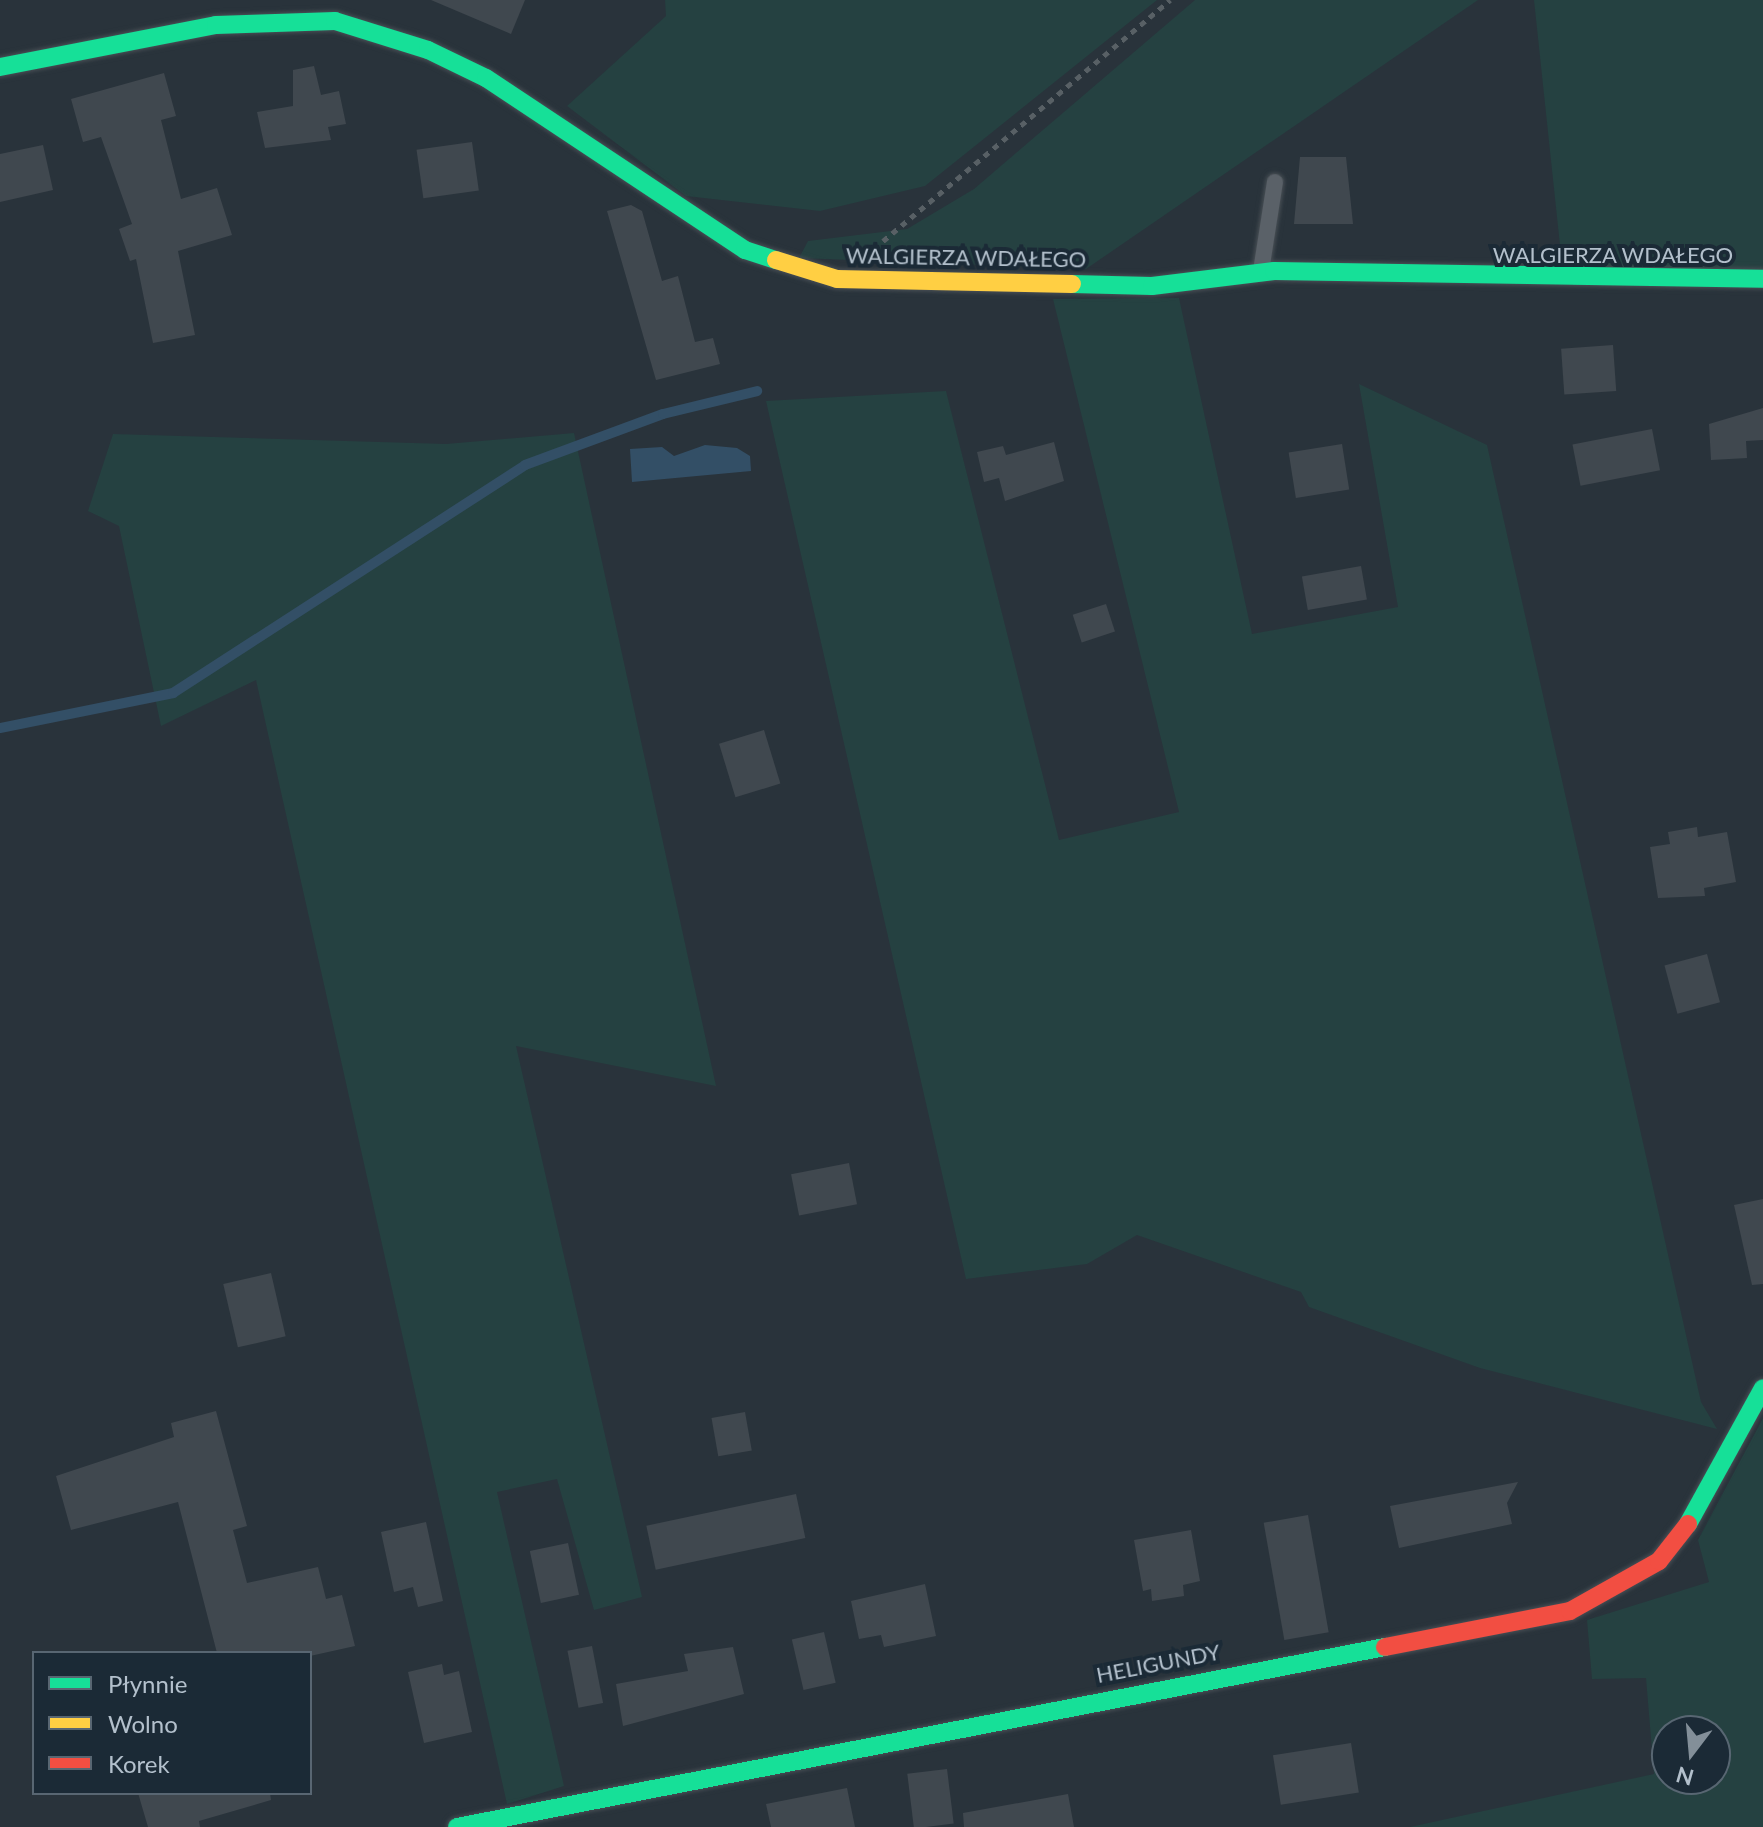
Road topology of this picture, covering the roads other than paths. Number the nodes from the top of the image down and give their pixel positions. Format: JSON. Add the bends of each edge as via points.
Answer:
{"nodes":[{"id":1,"x":0,"y":67,"type":"edge"},
{"id":2,"x":1275,"y":182,"type":"dead end"},
{"id":3,"x":1261,"y":273,"type":"junction"},
{"id":4,"x":1763,"y":279,"type":"edge"},
{"id":5,"x":1763,"y":1388,"type":"edge"},
{"id":6,"x":457,"y":1827,"type":"edge"}],
"edges":[{"from":1,"to":3,"type":"street","name":"WALGIERZA WDAŁEGO","via":[[216,25],[335,21],[428,50],[486,78],[745,250],[837,279],[1152,286]]},
{"from":2,"to":3,"type":"lane"},
{"from":3,"to":4,"type":"street","name":"WALGIERZA WDAŁEGO"},
{"from":5,"to":6,"type":"street","name":"HELIGUNDY","via":[[1689,1522],[1659,1561],[1570,1611]]}]}
